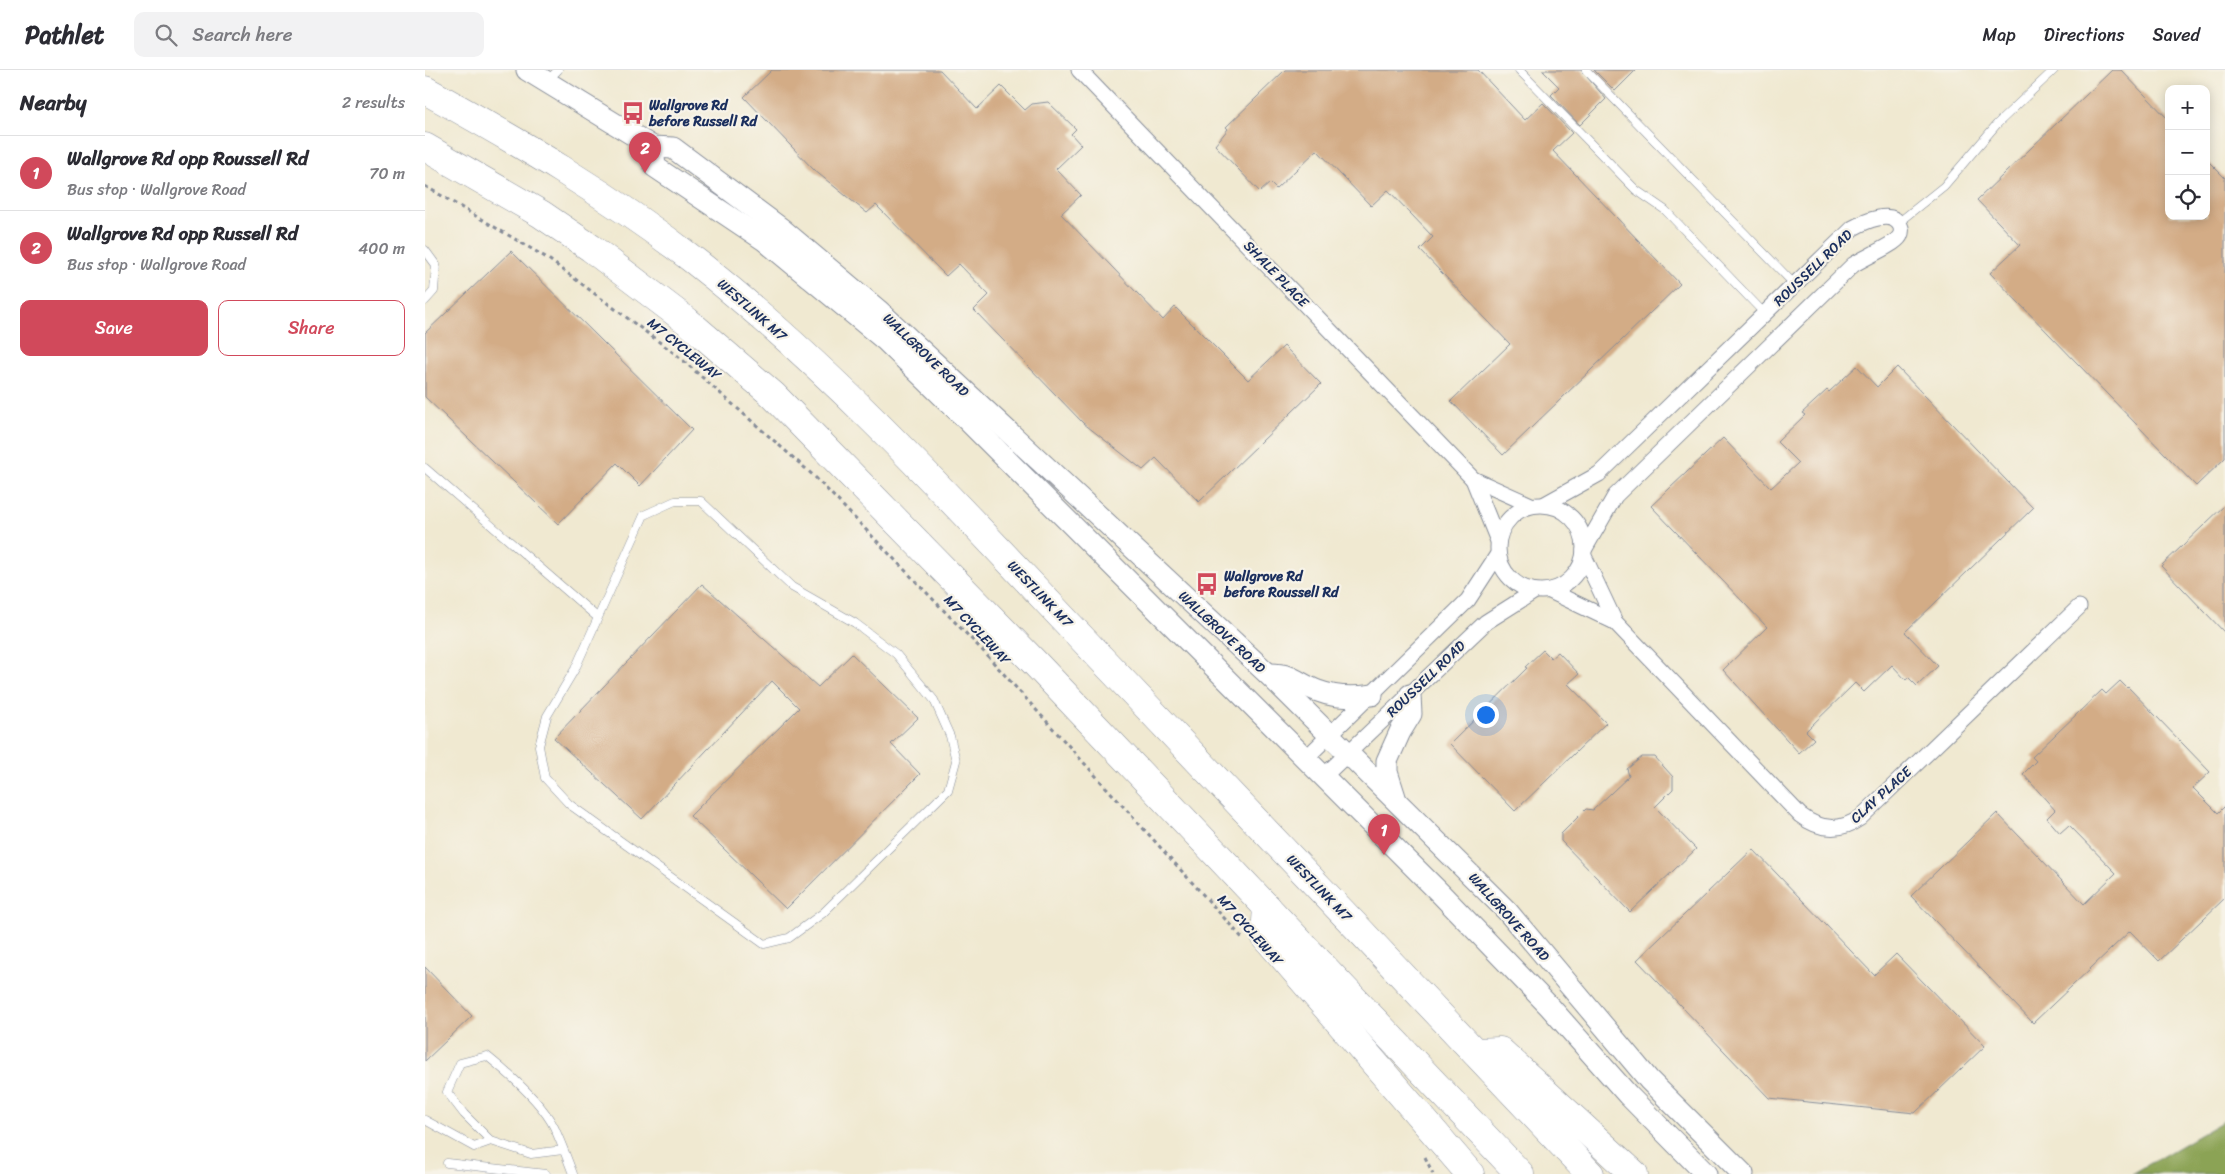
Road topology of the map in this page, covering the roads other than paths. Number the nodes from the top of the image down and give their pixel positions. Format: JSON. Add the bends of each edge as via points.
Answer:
{"nodes":[{"id":1,"x":527,"y":70,"type":"edge"},
{"id":2,"x":1079,"y":70,"type":"edge"},
{"id":3,"x":1519,"y":70,"type":"edge"},
{"id":4,"x":1586,"y":70,"type":"edge"},
{"id":5,"x":2054,"y":70,"type":"edge"},
{"id":6,"x":552,"y":76,"type":"edge"},
{"id":7,"x":425,"y":90,"type":"edge"},
{"id":8,"x":425,"y":147,"type":"edge"},
{"id":9,"x":653,"y":148,"type":"junction"},
{"id":10,"x":1899,"y":222,"type":"junction"},
{"id":11,"x":425,"y":250,"type":"edge"},
{"id":12,"x":1795,"y":285,"type":"junction"},
{"id":13,"x":425,"y":301,"type":"edge"},
{"id":14,"x":1765,"y":314,"type":"junction"},
{"id":15,"x":425,"y":468,"type":"edge"},
{"id":16,"x":1473,"y":478,"type":"junction"},
{"id":17,"x":1538,"y":505,"type":"junction"},
{"id":18,"x":1498,"y":548,"type":"junction"},
{"id":19,"x":1584,"y":553,"type":"junction"},
{"id":20,"x":1543,"y":591,"type":"junction"},
{"id":21,"x":2079,"y":607,"type":"dead end"},
{"id":22,"x":597,"y":617,"type":"junction"},
{"id":23,"x":1615,"y":622,"type":"junction"},
{"id":24,"x":1268,"y":674,"type":"junction"},
{"id":25,"x":1372,"y":695,"type":"junction"},
{"id":26,"x":1410,"y":695,"type":"junction"},
{"id":27,"x":1330,"y":735,"type":"junction"},
{"id":28,"x":1348,"y":753,"type":"junction"},
{"id":29,"x":1305,"y":759,"type":"junction"},
{"id":30,"x":1323,"y":777,"type":"junction"},
{"id":31,"x":1396,"y":800,"type":"junction"},
{"id":32,"x":1267,"y":907,"type":"junction"},
{"id":33,"x":1475,"y":1052,"type":"junction"},
{"id":34,"x":425,"y":1120,"type":"edge"},
{"id":35,"x":491,"y":1141,"type":"junction"},
{"id":36,"x":563,"y":1150,"type":"junction"},
{"id":37,"x":447,"y":1163,"type":"dead end"},
{"id":38,"x":1735,"y":1172,"type":"edge"},
{"id":39,"x":546,"y":1174,"type":"edge"},
{"id":40,"x":573,"y":1174,"type":"edge"},
{"id":41,"x":1471,"y":1174,"type":"edge"},
{"id":42,"x":1520,"y":1174,"type":"edge"},
{"id":43,"x":1591,"y":1174,"type":"edge"},
{"id":44,"x":1634,"y":1174,"type":"edge"},
{"id":45,"x":1706,"y":1174,"type":"edge"}],
"edges":[{"from":1,"to":6,"type":"main road","name":"WALLGROVE ROAD"},
{"from":2,"to":16,"type":"street","name":"SHALE PLACE"},
{"from":3,"to":14,"type":"lane","via":[[1636,190],[1665,210]]},
{"from":4,"to":12,"type":"lane"},
{"from":5,"to":10,"type":"lane","via":[[1997,124],[1944,186]]},
{"from":6,"to":9,"type":"main road","name":"WALLGROVE ROAD"},
{"from":7,"to":33,"type":"highway","name":"WESTLINK M7","via":[[528,147],[611,201],[695,262],[802,353],[932,482]]},
{"from":8,"to":32,"type":"highway","via":[[525,204],[591,248],[681,315],[767,388]]},
{"from":9,"to":24,"type":"main road","name":"WALLGROVE ROAD","via":[[673,148],[849,284]]},
{"from":9,"to":29,"type":"main road","name":"WALLGROVE ROAD","via":[[655,167],[764,240],[886,341]]},
{"from":10,"to":12,"type":"street","name":"ROUSSELL ROAD","via":[[1880,218],[1853,228]]},
{"from":10,"to":19,"type":"street","name":"ROUSSELL ROAD","via":[[1901,233],[1894,242],[1853,265],[1615,496]]},
{"from":11,"to":13,"type":"lane","via":[[436,265],[434,291]]},
{"from":12,"to":14,"type":"street","name":"ROUSSELL ROAD"},
{"from":14,"to":17,"type":"street","name":"ROUSSELL ROAD","via":[[1599,474]]},
{"from":15,"to":22,"type":"lane"},
{"from":16,"to":17,"type":"street","name":"SHALE PLACE"},
{"from":16,"to":18,"type":"street","name":"SHALE PLACE"},
{"from":17,"to":18,"type":"street","via":[[1519,510],[1509,518]]},
{"from":17,"to":19,"type":"street","via":[[1566,512],[1574,519],[1582,534]]},
{"from":18,"to":20,"type":"street","via":[[1501,565],[1515,583]]},
{"from":18,"to":25,"type":"street","name":"ROUSSELL ROAD","via":[[1468,600]]},
{"from":19,"to":20,"type":"street","via":[[1572,578],[1562,586]]},
{"from":19,"to":23,"type":"street","name":"CLAY PLACE"},
{"from":20,"to":23,"type":"street","name":"CLAY PLACE"},
{"from":20,"to":26,"type":"street","name":"ROUSSELL ROAD","via":[[1486,622]]},
{"from":21,"to":23,"type":"street","name":"CLAY PLACE","via":[[1860,818],[1837,828],[1821,827],[1800,815]]},
{"from":22,"to":22,"type":"lane","via":[[575,670],[547,716],[539,746],[545,778],[569,804],[764,944],[789,938],[823,913],[948,790],[955,761],[950,736],[934,700],[896,654],[855,623],[792,587],[701,501],[675,501],[644,515]]},
{"from":24,"to":25,"type":"main road","via":[[1285,673],[1318,691],[1339,697]]},
{"from":24,"to":27,"type":"main road","name":"WALLGROVE ROAD"},
{"from":25,"to":27,"type":"street","name":"ROUSSELL ROAD"},
{"from":26,"to":28,"type":"street","name":"ROUSSELL ROAD"},
{"from":26,"to":31,"type":"main road","via":[[1411,714],[1387,761]]},
{"from":27,"to":28,"type":"main road","name":"WALLGROVE ROAD"},
{"from":27,"to":29,"type":"street","name":"ROUSSELL ROAD"},
{"from":28,"to":30,"type":"street","name":"ROUSSELL ROAD"},
{"from":28,"to":31,"type":"main road","name":"WALLGROVE ROAD"},
{"from":29,"to":30,"type":"main road","name":"WALLGROVE ROAD"},
{"from":30,"to":45,"type":"main road","name":"WALLGROVE ROAD","via":[[1470,924]]},
{"from":31,"to":38,"type":"main road","name":"WALLGROVE ROAD","via":[[1527,932],[1649,1080]]},
{"from":32,"to":41,"type":"highway","via":[[1265,936]]},
{"from":32,"to":42,"type":"highway"},
{"from":33,"to":43,"type":"highway","name":"WESTLINK M7"},
{"from":33,"to":44,"type":"highway","via":[[1500,1051]]},
{"from":34,"to":35,"type":"lane","via":[[474,1147]]},
{"from":35,"to":36,"type":"lane","via":[[531,1154]]},
{"from":35,"to":36,"type":"lane","via":[[447,1092],[460,1063],[487,1056],[514,1077],[553,1125]]},
{"from":36,"to":40,"type":"lane"},
{"from":37,"to":39,"type":"lane"}]}
